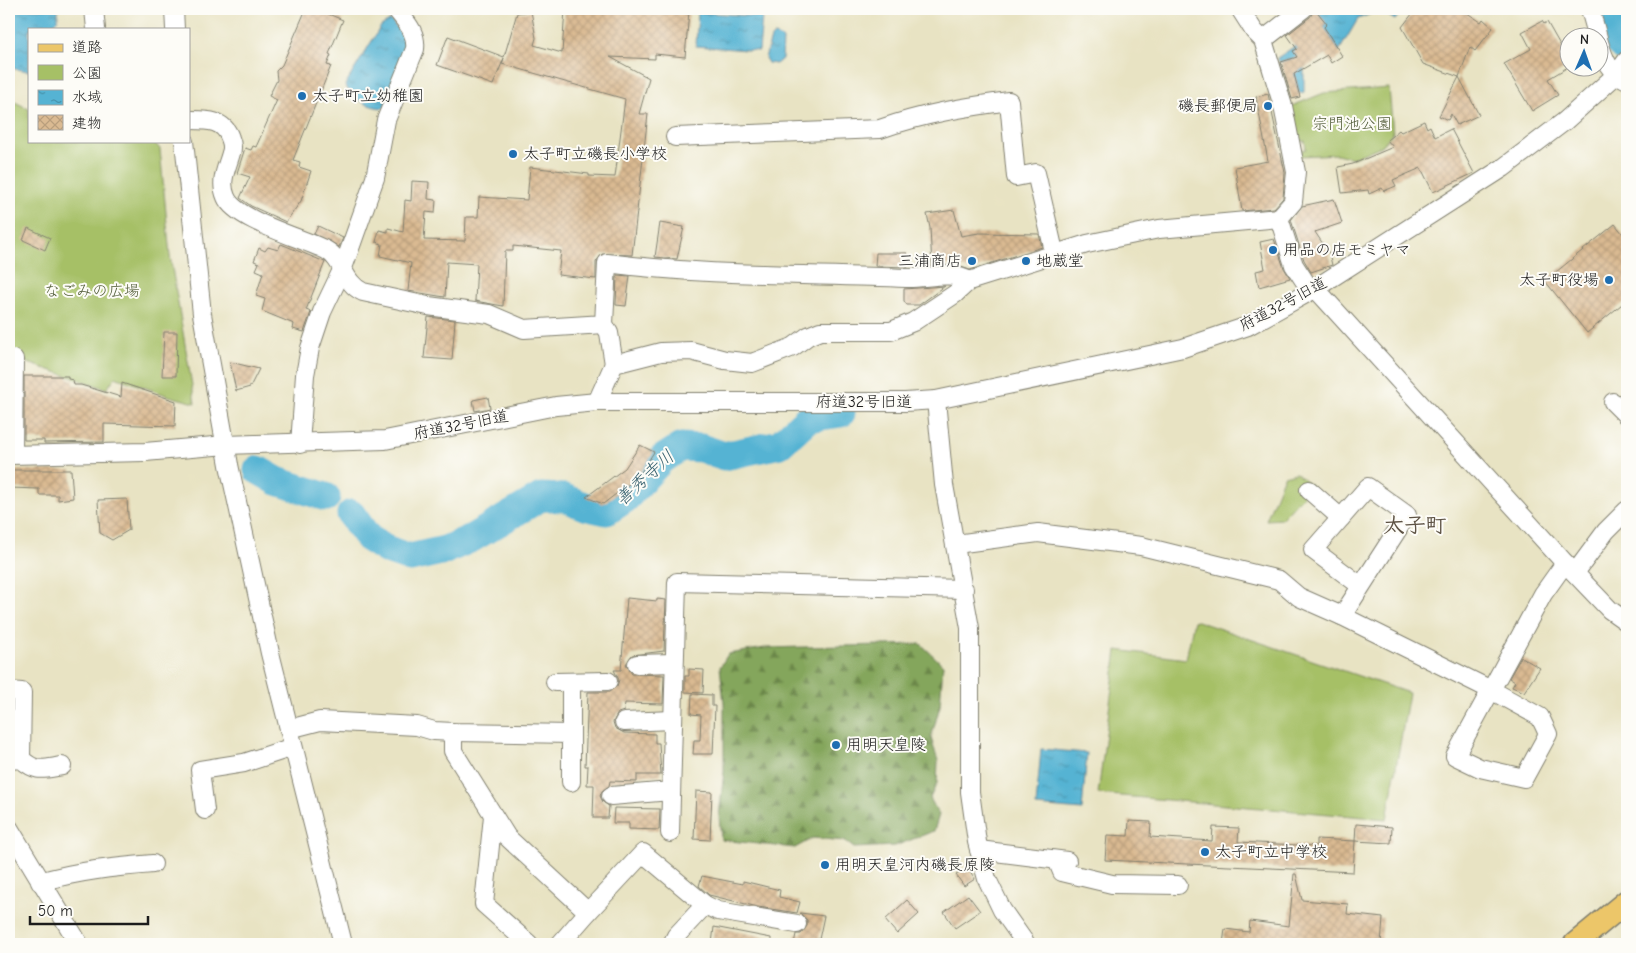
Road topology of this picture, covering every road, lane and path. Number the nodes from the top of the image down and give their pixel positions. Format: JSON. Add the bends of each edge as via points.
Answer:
{"nodes":[{"id":1,"x":94,"y":9,"type":"edge"},
{"id":2,"x":174,"y":9,"type":"edge"},
{"id":3,"x":396,"y":9,"type":"edge"},
{"id":4,"x":1240,"y":9,"type":"edge"},
{"id":5,"x":1303,"y":9,"type":"edge"},
{"id":6,"x":1590,"y":9,"type":"edge"},
{"id":7,"x":96,"y":28,"type":"edge"},
{"id":8,"x":175,"y":28,"type":"edge"},
{"id":9,"x":1595,"y":28,"type":"edge"},
{"id":10,"x":1263,"y":40,"type":"junction"},
{"id":11,"x":1608,"y":64,"type":"edge"},
{"id":12,"x":1623,"y":70,"type":"edge"},
{"id":13,"x":190,"y":120,"type":"edge"},
{"id":14,"x":676,"y":137,"type":"dead end"},
{"id":15,"x":184,"y":142,"type":"edge"},
{"id":16,"x":1279,"y":218,"type":"junction"},
{"id":17,"x":1056,"y":256,"type":"junction"},
{"id":18,"x":343,"y":268,"type":"junction"},
{"id":19,"x":969,"y":281,"type":"junction"},
{"id":20,"x":1313,"y":290,"type":"junction"},
{"id":21,"x":604,"y":324,"type":"junction"},
{"id":22,"x":14,"y":359,"type":"dead end"},
{"id":23,"x":614,"y":364,"type":"junction"},
{"id":24,"x":936,"y":400,"type":"junction"},
{"id":25,"x":597,"y":402,"type":"junction"},
{"id":26,"x":1613,"y":402,"type":"dead end"},
{"id":27,"x":1627,"y":416,"type":"edge"},
{"id":28,"x":300,"y":444,"type":"junction"},
{"id":29,"x":226,"y":445,"type":"junction"},
{"id":30,"x":11,"y":454,"type":"edge"},
{"id":31,"x":1309,"y":490,"type":"dead end"},
{"id":32,"x":1627,"y":510,"type":"edge"},
{"id":33,"x":1341,"y":518,"type":"junction"},
{"id":34,"x":956,"y":544,"type":"junction"},
{"id":35,"x":1570,"y":568,"type":"junction"},
{"id":36,"x":1361,"y":586,"type":"junction"},
{"id":37,"x":964,"y":589,"type":"junction"},
{"id":38,"x":1342,"y":616,"type":"junction"},
{"id":39,"x":1627,"y":622,"type":"edge"},
{"id":40,"x":674,"y":663,"type":"junction"},
{"id":41,"x":637,"y":664,"type":"dead end"},
{"id":42,"x":608,"y":681,"type":"dead end"},
{"id":43,"x":1490,"y":690,"type":"junction"},
{"id":44,"x":9,"y":691,"type":"edge"},
{"id":45,"x":673,"y":720,"type":"junction"},
{"id":46,"x":624,"y":722,"type":"dead end"},
{"id":47,"x":289,"y":729,"type":"junction"},
{"id":48,"x":453,"y":732,"type":"junction"},
{"id":49,"x":571,"y":734,"type":"junction"},
{"id":50,"x":293,"y":747,"type":"junction"},
{"id":51,"x":15,"y":759,"type":"edge"},
{"id":52,"x":62,"y":766,"type":"dead end"},
{"id":53,"x":571,"y":782,"type":"dead end"},
{"id":54,"x":671,"y":791,"type":"junction"},
{"id":55,"x":611,"y":796,"type":"dead end"},
{"id":56,"x":205,"y":810,"type":"dead end"},
{"id":57,"x":493,"y":816,"type":"junction"},
{"id":58,"x":9,"y":828,"type":"edge"},
{"id":59,"x":670,"y":833,"type":"dead end"},
{"id":60,"x":979,"y":850,"type":"junction"},
{"id":61,"x":153,"y":864,"type":"dead end"},
{"id":62,"x":40,"y":882,"type":"junction"},
{"id":63,"x":1178,"y":885,"type":"dead end"},
{"id":64,"x":1627,"y":901,"type":"edge"},
{"id":65,"x":705,"y":905,"type":"junction"},
{"id":66,"x":588,"y":912,"type":"junction"},
{"id":67,"x":797,"y":924,"type":"dead end"},
{"id":68,"x":79,"y":944,"type":"edge"},
{"id":69,"x":343,"y":944,"type":"edge"},
{"id":70,"x":529,"y":944,"type":"edge"},
{"id":71,"x":560,"y":944,"type":"edge"},
{"id":72,"x":672,"y":944,"type":"edge"},
{"id":73,"x":1026,"y":944,"type":"edge"},
{"id":74,"x":1575,"y":944,"type":"edge"}],
"edges":[{"from":1,"to":7,"type":"street"},
{"from":2,"to":8,"type":"street"},
{"from":3,"to":18,"type":"street","via":[[413,31],[415,49],[386,120],[375,178]]},
{"from":4,"to":10,"type":"street"},
{"from":5,"to":10,"type":"street"},
{"from":6,"to":9,"type":"street"},
{"from":10,"to":16,"type":"street","via":[[1283,106],[1296,172],[1293,202]]},
{"from":11,"to":12,"type":"street"},
{"from":12,"to":20,"type":"street","name":"府道32号旧道","via":[[1565,121],[1503,168]]},
{"from":13,"to":18,"type":"street","via":[[212,120],[229,133],[232,152],[223,183],[225,197],[236,212],[328,251]]},
{"from":14,"to":17,"type":"street","via":[[880,129],[904,120],[1009,101],[1016,177],[1036,173]]},
{"from":15,"to":29,"type":"street","via":[[202,314]]},
{"from":16,"to":17,"type":"street","via":[[1159,229],[1087,244]]},
{"from":16,"to":20,"type":"street","via":[[1294,264]]},
{"from":17,"to":19,"type":"street"},
{"from":18,"to":21,"type":"street","via":[[349,283],[363,292],[428,306],[489,314],[524,329]]},
{"from":18,"to":28,"type":"street","via":[[322,312],[310,348]]},
{"from":19,"to":21,"type":"street","via":[[960,275],[910,278],[747,274],[607,263]]},
{"from":19,"to":23,"type":"street","via":[[913,322],[891,331],[820,331],[752,363],[725,360],[691,350],[661,352]]},
{"from":20,"to":24,"type":"street","name":"府道32号旧道","via":[[1248,326],[1183,348]]},
{"from":20,"to":35,"type":"street"},
{"from":21,"to":23,"type":"street","via":[[609,333]]},
{"from":22,"to":30,"type":"street"},
{"from":23,"to":25,"type":"street"},
{"from":24,"to":25,"type":"street","name":"府道32号旧道"},
{"from":24,"to":34,"type":"street","via":[[944,485]]},
{"from":25,"to":28,"type":"street","name":"府道32号旧道","via":[[556,406],[385,440]]},
{"from":26,"to":27,"type":"street"},
{"from":28,"to":29,"type":"street","name":"府道32号旧道"},
{"from":29,"to":30,"type":"street","name":"府道32号旧道","via":[[145,452]]},
{"from":29,"to":47,"type":"street"},
{"from":31,"to":33,"type":"street"},
{"from":32,"to":35,"type":"street"},
{"from":33,"to":36,"type":"street","via":[[1313,550]]},
{"from":33,"to":36,"type":"street","via":[[1368,487],[1407,516]]},
{"from":34,"to":37,"type":"street"},
{"from":34,"to":38,"type":"street","via":[[1038,533],[1141,546],[1279,580],[1299,597]]},
{"from":35,"to":39,"type":"street","via":[[1610,610]]},
{"from":35,"to":43,"type":"street","via":[[1542,594]]},
{"from":36,"to":38,"type":"street"},
{"from":37,"to":40,"type":"street","via":[[677,582]]},
{"from":37,"to":60,"type":"street","via":[[970,628],[970,792]]},
{"from":38,"to":43,"type":"street"},
{"from":40,"to":41,"type":"street"},
{"from":40,"to":45,"type":"street"},
{"from":42,"to":49,"type":"street","via":[[563,682]]},
{"from":43,"to":43,"type":"street","via":[[1540,717],[1548,734],[1524,778],[1480,768],[1455,756]]},
{"from":44,"to":51,"type":"street","via":[[22,692]]},
{"from":45,"to":46,"type":"street"},
{"from":45,"to":54,"type":"street"},
{"from":47,"to":48,"type":"street","via":[[320,721],[417,726]]},
{"from":47,"to":50,"type":"street"},
{"from":48,"to":49,"type":"street"},
{"from":48,"to":57,"type":"street","via":[[453,751]]},
{"from":49,"to":53,"type":"street"},
{"from":50,"to":56,"type":"street","via":[[244,763],[200,770]]},
{"from":50,"to":69,"type":"street"},
{"from":51,"to":52,"type":"street","via":[[38,770]]},
{"from":54,"to":55,"type":"street"},
{"from":54,"to":59,"type":"street"},
{"from":57,"to":66,"type":"street","via":[[507,837]]},
{"from":57,"to":70,"type":"street","via":[[484,904]]},
{"from":58,"to":62,"type":"street"},
{"from":60,"to":63,"type":"street","via":[[1062,861],[1062,872],[1112,884]]},
{"from":60,"to":73,"type":"street","via":[[987,879],[1002,910]]},
{"from":61,"to":62,"type":"street","via":[[59,876]]},
{"from":62,"to":68,"type":"street"},
{"from":64,"to":74,"type":"main road"},
{"from":65,"to":66,"type":"street","via":[[643,853]]},
{"from":65,"to":67,"type":"street","via":[[718,911]]},
{"from":65,"to":72,"type":"street"},
{"from":66,"to":71,"type":"street"}]}
